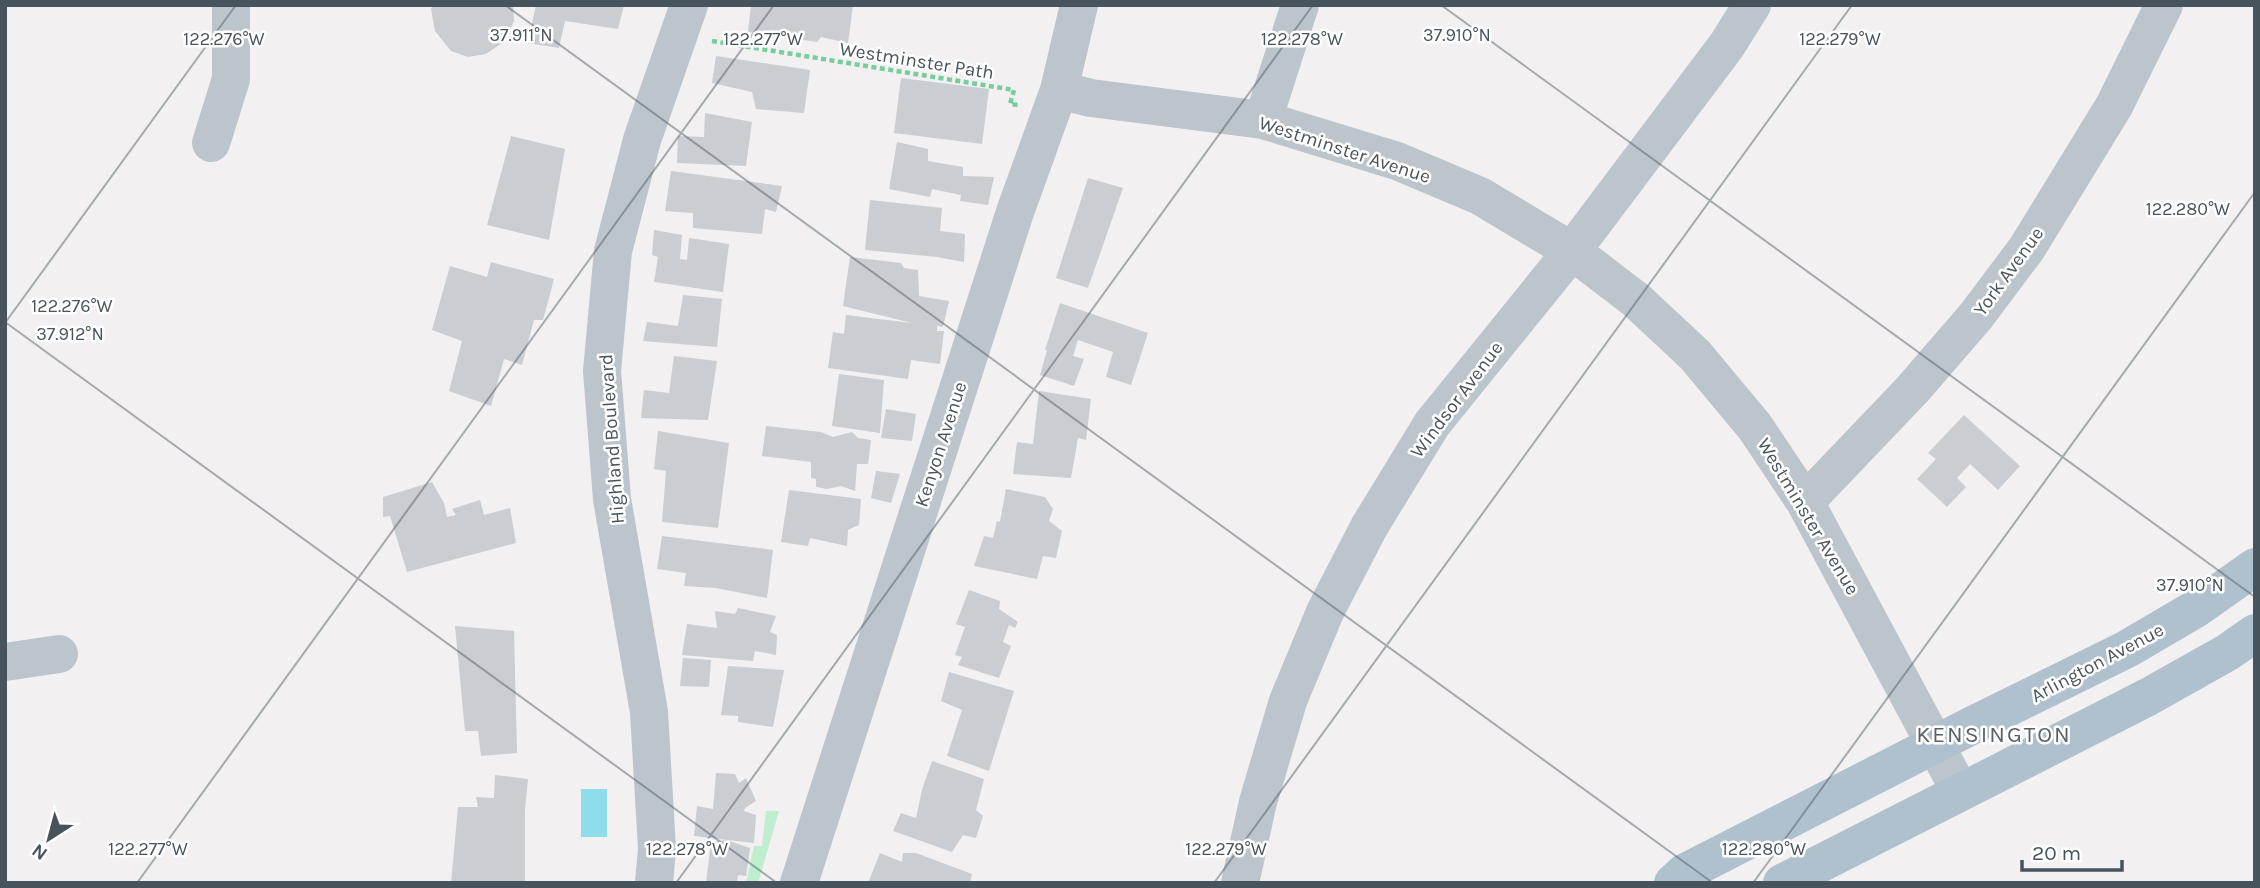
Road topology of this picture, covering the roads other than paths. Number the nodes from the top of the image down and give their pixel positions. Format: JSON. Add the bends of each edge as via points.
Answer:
{"nodes":[{"id":1,"x":204,"y":5,"type":"edge"},
{"id":2,"x":231,"y":5,"type":"edge"},
{"id":3,"x":1079,"y":5,"type":"edge"},
{"id":4,"x":1300,"y":5,"type":"edge"},
{"id":5,"x":1752,"y":5,"type":"edge"},
{"id":6,"x":2164,"y":5,"type":"edge"},
{"id":7,"x":683,"y":20,"type":"edge"},
{"id":8,"x":1055,"y":101,"type":"junction"},
{"id":9,"x":1263,"y":120,"type":"junction"},
{"id":10,"x":1572,"y":251,"type":"junction"},
{"id":11,"x":1805,"y":502,"type":"junction"},
{"id":12,"x":2255,"y":567,"type":"edge"},
{"id":13,"x":2255,"y":633,"type":"edge"},
{"id":14,"x":59,"y":654,"type":"dead end"},
{"id":15,"x":5,"y":662,"type":"edge"},
{"id":16,"x":1936,"y":745,"type":"junction"},
{"id":17,"x":1960,"y":791,"type":"junction"},
{"id":18,"x":654,"y":883,"type":"edge"},
{"id":19,"x":799,"y":883,"type":"edge"},
{"id":20,"x":1240,"y":883,"type":"edge"},
{"id":21,"x":1673,"y":883,"type":"edge"},
{"id":22,"x":1782,"y":883,"type":"edge"}],
"edges":[{"from":1,"to":2,"type":"street","via":[[211,143],[231,79]]},
{"from":3,"to":8,"type":"street","name":"Kenyon Avenue"},
{"from":4,"to":9,"type":"street"},
{"from":5,"to":10,"type":"street","name":"Windsor Avenue"},
{"from":6,"to":11,"type":"street","name":"York Avenue","via":[[2114,106],[2027,248],[1912,390]]},
{"from":7,"to":18,"type":"street","name":"Highland Boulevard","via":[[642,140],[613,251],[602,371],[612,499],[649,712],[657,849]]},
{"from":8,"to":9,"type":"street","name":"Westminster Avenue","via":[[1091,98]]},
{"from":8,"to":19,"type":"street","name":"Kenyon Avenue"},
{"from":9,"to":10,"type":"street","name":"Westminster Avenue","via":[[1397,161],[1480,196]]},
{"from":10,"to":11,"type":"street","name":"Westminster Avenue","via":[[1636,300],[1695,355],[1755,427]]},
{"from":10,"to":20,"type":"street","name":"Windsor Avenue","via":[[1432,424],[1368,527],[1287,701]]},
{"from":11,"to":16,"type":"street","name":"Westminster Avenue"},
{"from":12,"to":16,"type":"main road","name":"Arlington Avenue","via":[[2127,649]]},
{"from":13,"to":17,"type":"main road","via":[[2148,697]]},
{"from":14,"to":15,"type":"street"},
{"from":16,"to":17,"type":"street","name":"Westminster Avenue"},
{"from":16,"to":21,"type":"main road","name":"Arlington Avenue","via":[[1684,873]]},
{"from":17,"to":22,"type":"main road"}]}
